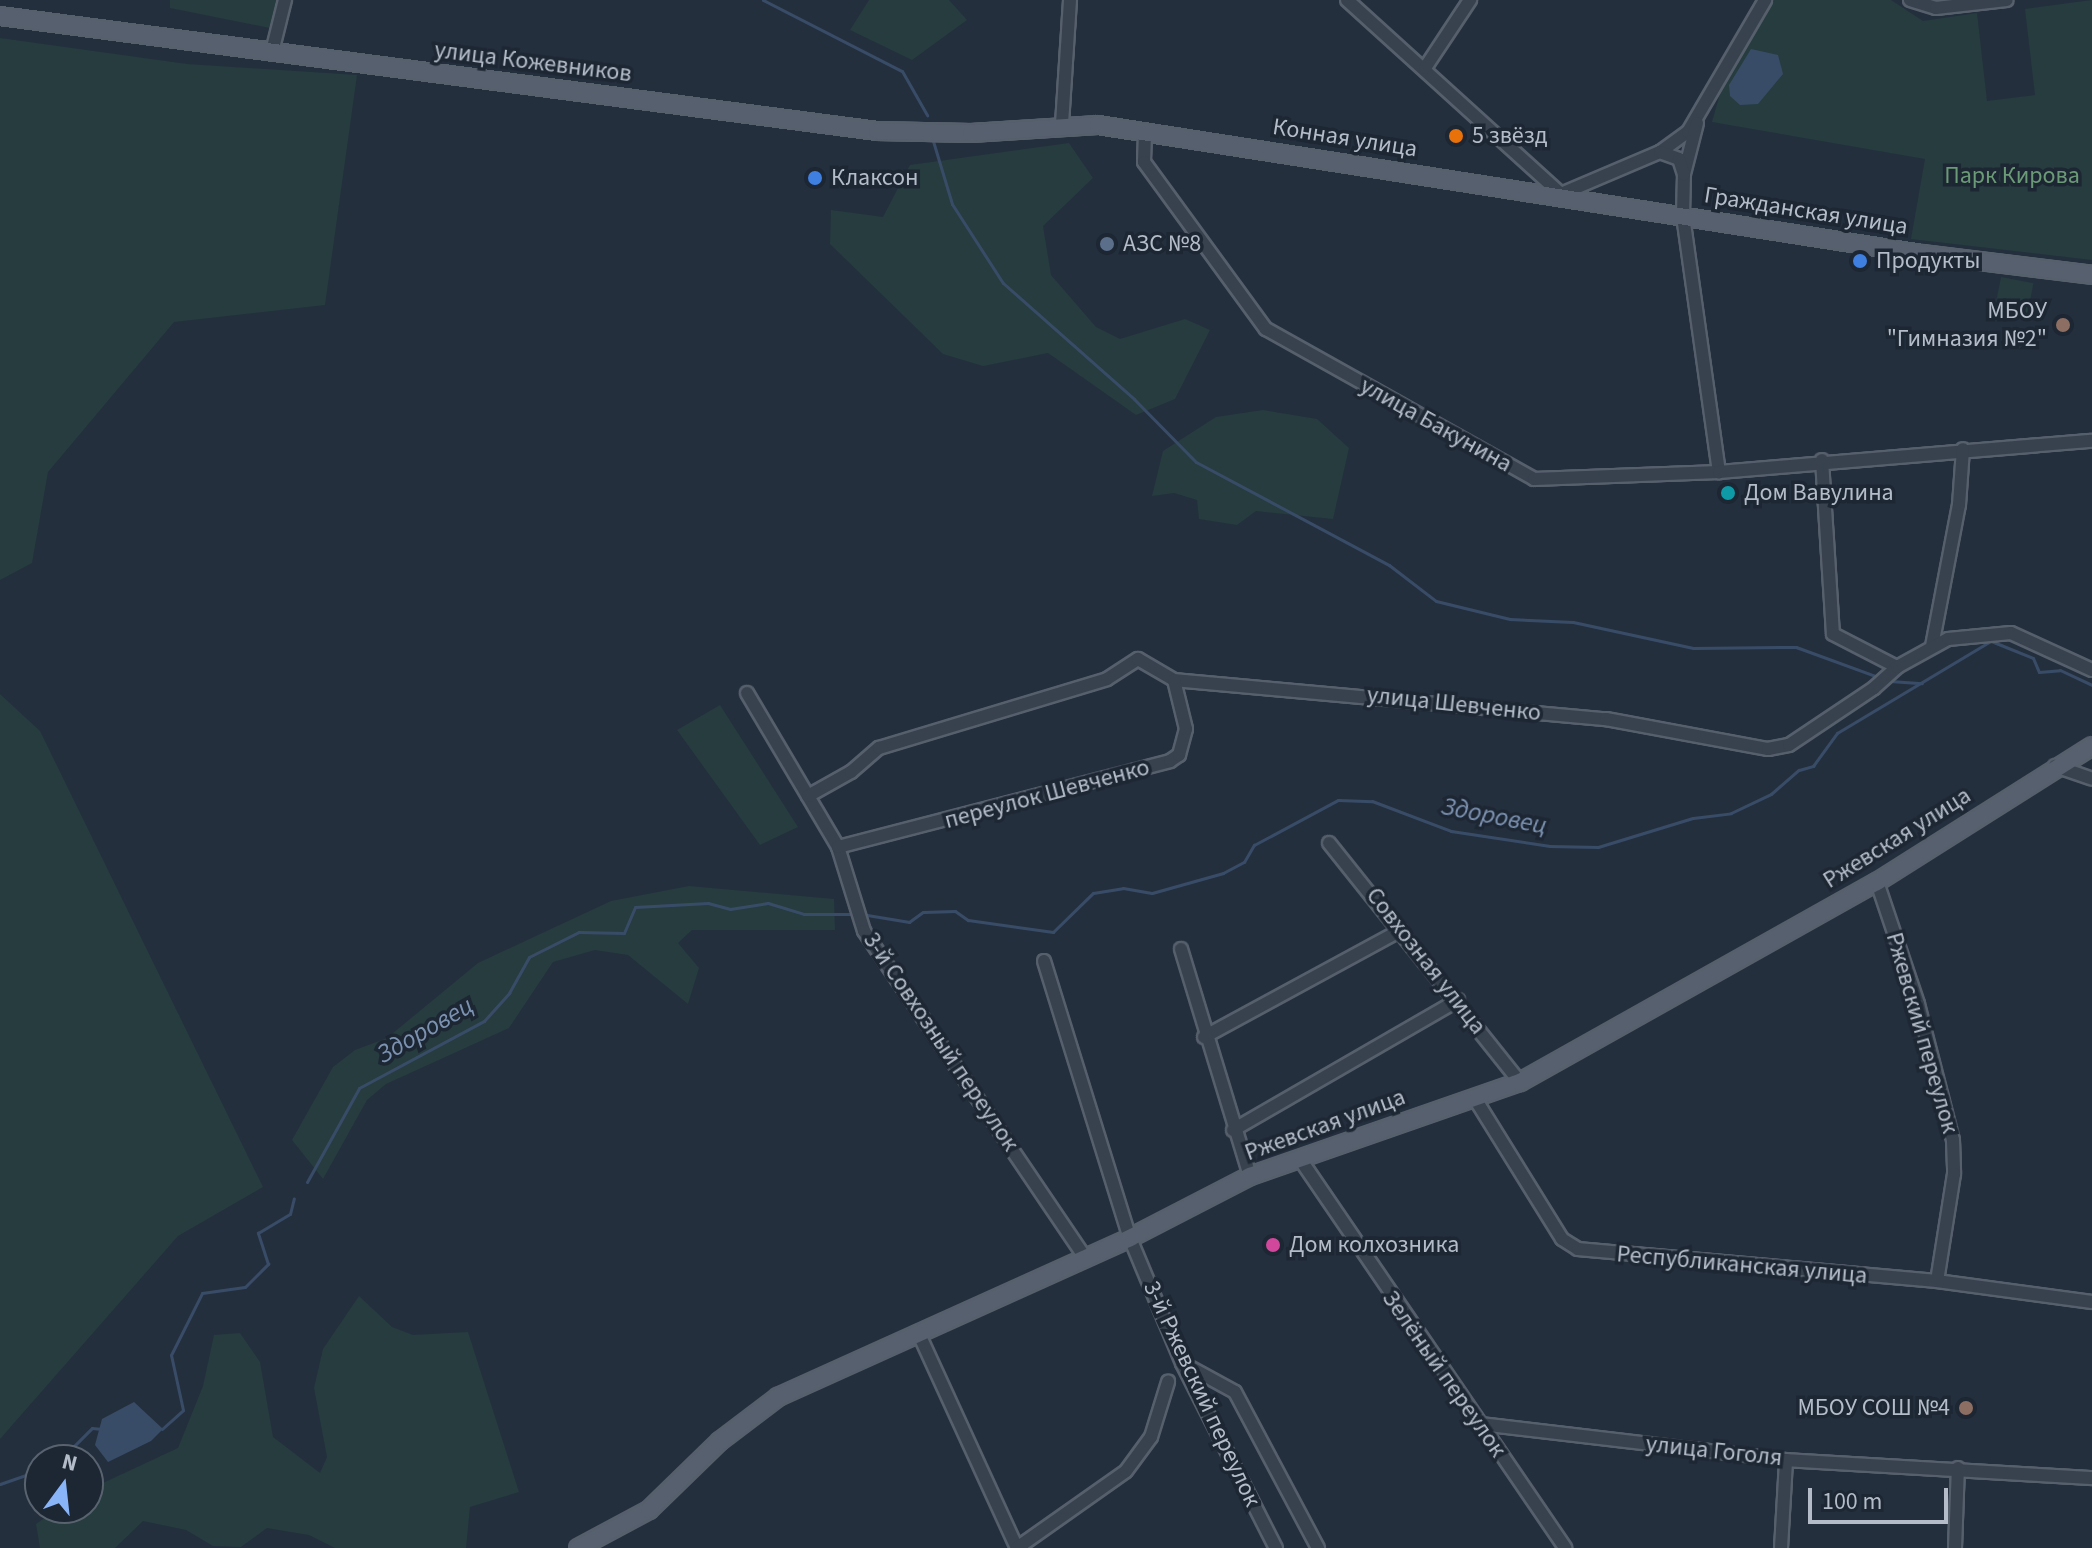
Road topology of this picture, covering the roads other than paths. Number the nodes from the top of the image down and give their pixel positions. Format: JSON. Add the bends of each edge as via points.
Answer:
{"nodes":[{"id":1,"x":285,"y":0,"type":"edge"},
{"id":2,"x":1070,"y":0,"type":"edge"},
{"id":3,"x":1347,"y":0,"type":"edge"},
{"id":4,"x":1470,"y":0,"type":"edge"},
{"id":5,"x":1765,"y":0,"type":"edge"},
{"id":6,"x":1910,"y":0,"type":"edge"},
{"id":7,"x":2007,"y":0,"type":"edge"},
{"id":8,"x":0,"y":16,"type":"edge"},
{"id":9,"x":272,"y":52,"type":"junction"},
{"id":10,"x":1425,"y":68,"type":"junction"},
{"id":11,"x":1698,"y":121,"type":"junction"},
{"id":12,"x":1062,"y":124,"type":"junction"},
{"id":13,"x":1145,"y":133,"type":"junction"},
{"id":14,"x":1660,"y":152,"type":"junction"},
{"id":15,"x":1684,"y":174,"type":"junction"},
{"id":16,"x":1598,"y":181,"type":"junction"},
{"id":17,"x":1561,"y":194,"type":"junction"},
{"id":18,"x":1602,"y":202,"type":"junction"},
{"id":19,"x":1683,"y":216,"type":"junction"},
{"id":20,"x":2092,"y":275,"type":"edge"},
{"id":21,"x":2092,"y":441,"type":"edge"},
{"id":22,"x":1963,"y":449,"type":"junction"},
{"id":23,"x":1822,"y":460,"type":"junction"},
{"id":24,"x":1719,"y":472,"type":"junction"},
{"id":25,"x":1932,"y":646,"type":"junction"},
{"id":26,"x":1897,"y":667,"type":"junction"},
{"id":27,"x":2092,"y":670,"type":"edge"},
{"id":28,"x":1174,"y":680,"type":"junction"},
{"id":29,"x":747,"y":693,"type":"dead end"},
{"id":30,"x":2092,"y":746,"type":"edge"},
{"id":31,"x":2055,"y":766,"type":"junction"},
{"id":32,"x":2092,"y":779,"type":"edge"},
{"id":33,"x":808,"y":796,"type":"junction"},
{"id":34,"x":1329,"y":843,"type":"dead end"},
{"id":35,"x":838,"y":847,"type":"junction"},
{"id":36,"x":1877,"y":882,"type":"junction"},
{"id":37,"x":1401,"y":930,"type":"junction"},
{"id":38,"x":1181,"y":949,"type":"dead end"},
{"id":39,"x":1044,"y":961,"type":"dead end"},
{"id":40,"x":1458,"y":1000,"type":"junction"},
{"id":41,"x":1204,"y":1037,"type":"junction"},
{"id":42,"x":1520,"y":1082,"type":"junction"},
{"id":43,"x":1474,"y":1097,"type":"junction"},
{"id":44,"x":1233,"y":1130,"type":"junction"},
{"id":45,"x":1300,"y":1159,"type":"junction"},
{"id":46,"x":1250,"y":1176,"type":"junction"},
{"id":47,"x":1130,"y":1238,"type":"junction"},
{"id":48,"x":1084,"y":1256,"type":"junction"},
{"id":49,"x":1937,"y":1281,"type":"junction"},
{"id":50,"x":2092,"y":1302,"type":"edge"},
{"id":51,"x":918,"y":1332,"type":"junction"},
{"id":52,"x":1182,"y":1363,"type":"junction"},
{"id":53,"x":1168,"y":1382,"type":"dead end"},
{"id":54,"x":1480,"y":1424,"type":"junction"},
{"id":55,"x":1786,"y":1460,"type":"junction"},
{"id":56,"x":1958,"y":1468,"type":"junction"},
{"id":57,"x":2092,"y":1478,"type":"edge"},
{"id":58,"x":578,"y":1548,"type":"edge"},
{"id":59,"x":1017,"y":1548,"type":"edge"},
{"id":60,"x":1276,"y":1548,"type":"edge"},
{"id":61,"x":1318,"y":1548,"type":"edge"},
{"id":62,"x":1565,"y":1548,"type":"edge"},
{"id":63,"x":1781,"y":1548,"type":"edge"},
{"id":64,"x":1955,"y":1548,"type":"edge"}],
"edges":[{"from":1,"to":9,"type":"street"},
{"from":2,"to":12,"type":"street"},
{"from":3,"to":10,"type":"street"},
{"from":4,"to":10,"type":"street"},
{"from":5,"to":11,"type":"street","name":"Конная улица"},
{"from":6,"to":7,"type":"street","via":[[1936,8]]},
{"from":8,"to":9,"type":"main road","name":"улица Кожевников"},
{"from":9,"to":12,"type":"main road","name":"улица Кожевников","via":[[877,131],[971,133]]},
{"from":10,"to":17,"type":"street"},
{"from":11,"to":14,"type":"street","name":"Конная улица"},
{"from":11,"to":15,"type":"street","name":"Конная улица"},
{"from":12,"to":13,"type":"main road","name":"Конная улица"},
{"from":13,"to":17,"type":"main road","name":"Конная улица"},
{"from":13,"to":24,"type":"street","name":"улица Бакунина","via":[[1144,162],[1266,329],[1534,479]]},
{"from":14,"to":15,"type":"street","via":[[1679,159]]},
{"from":14,"to":16,"type":"street","name":"Конная улица"},
{"from":15,"to":19,"type":"street","name":"Конная улица"},
{"from":16,"to":17,"type":"street","name":"Конная улица"},
{"from":16,"to":18,"type":"street"},
{"from":17,"to":18,"type":"main road","name":"Гражданская улица"},
{"from":18,"to":19,"type":"main road","name":"Гражданская улица"},
{"from":19,"to":20,"type":"main road","name":"Гражданская улица"},
{"from":19,"to":24,"type":"street","name":"Конная улица"},
{"from":21,"to":22,"type":"street","name":"улица Бакунина"},
{"from":22,"to":23,"type":"street","name":"улица Бакунина"},
{"from":22,"to":25,"type":"street","via":[[1959,505]]},
{"from":23,"to":24,"type":"street","name":"улица Бакунина"},
{"from":23,"to":26,"type":"street","via":[[1833,634]]},
{"from":25,"to":26,"type":"street","name":"улица Шевченко"},
{"from":25,"to":27,"type":"street","name":"улица Шевченко","via":[[1976,634],[2011,633]]},
{"from":26,"to":28,"type":"street","name":"улица Шевченко","via":[[1789,745],[1768,749],[1606,719]]},
{"from":28,"to":33,"type":"street","name":"улица Шевченко","via":[[1138,659],[1107,679],[879,748],[851,772]]},
{"from":28,"to":35,"type":"street","name":"переулок Шевченко","via":[[1186,729],[1179,755],[1170,761]]},
{"from":29,"to":33,"type":"street","name":"3-й Совхозный переулок"},
{"from":30,"to":31,"type":"main road","name":"Ржевская улица"},
{"from":31,"to":32,"type":"street"},
{"from":31,"to":36,"type":"main road","name":"Ржевская улица"},
{"from":33,"to":35,"type":"street","name":"3-й Совхозный переулок"},
{"from":34,"to":37,"type":"street","name":"Совхозная улица"},
{"from":35,"to":48,"type":"street","name":"3-й Совхозный переулок","via":[[864,931]]},
{"from":36,"to":42,"type":"main road","name":"Ржевская улица"},
{"from":36,"to":49,"type":"street","name":"Ржевский переулок","via":[[1918,1004],[1953,1140],[1954,1174]]},
{"from":37,"to":40,"type":"street","name":"Совхозная улица"},
{"from":37,"to":41,"type":"street"},
{"from":38,"to":41,"type":"street"},
{"from":39,"to":47,"type":"street"},
{"from":40,"to":42,"type":"street","name":"Совхозная улица"},
{"from":40,"to":44,"type":"street"},
{"from":41,"to":44,"type":"street"},
{"from":42,"to":43,"type":"main road","name":"Ржевская улица"},
{"from":43,"to":45,"type":"main road","name":"Ржевская улица"},
{"from":43,"to":49,"type":"street","name":"Республиканская улица","via":[[1562,1239],[1578,1249]]},
{"from":44,"to":46,"type":"street"},
{"from":45,"to":46,"type":"main road","name":"Ржевская улица"},
{"from":45,"to":54,"type":"street","name":"Зелёный переулок"},
{"from":46,"to":47,"type":"main road","name":"Ржевская улица"},
{"from":47,"to":48,"type":"main road","name":"Ржевская улица"},
{"from":47,"to":52,"type":"street","name":"3-й Ржевский переулок"},
{"from":48,"to":51,"type":"main road","name":"Ржевская улица"},
{"from":49,"to":50,"type":"street","name":"Республиканская улица"},
{"from":51,"to":58,"type":"main road","name":"Ржевская улица","via":[[757,1409],[649,1510]]},
{"from":51,"to":59,"type":"street"},
{"from":52,"to":60,"type":"street","name":"3-й Ржевский переулок"},
{"from":52,"to":61,"type":"street","via":[[1235,1392]]},
{"from":53,"to":59,"type":"street","via":[[1151,1437],[1126,1471]]},
{"from":54,"to":55,"type":"street","name":"улица Гоголя"},
{"from":54,"to":62,"type":"street","name":"Зелёный переулок"},
{"from":55,"to":56,"type":"street","name":"улица Гоголя"},
{"from":55,"to":63,"type":"street"},
{"from":56,"to":57,"type":"street","name":"улица Гоголя"},
{"from":56,"to":64,"type":"street"}]}
